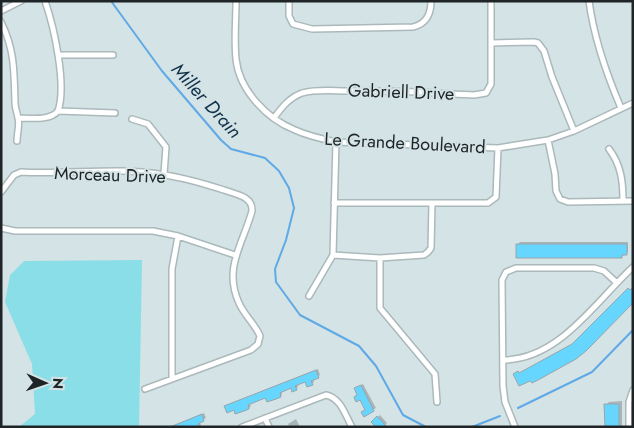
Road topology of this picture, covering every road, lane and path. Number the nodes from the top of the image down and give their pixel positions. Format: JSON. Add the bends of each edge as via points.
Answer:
{"nodes":[{"id":1,"x":21,"y":1,"type":"edge"},
{"id":2,"x":45,"y":1,"type":"edge"},
{"id":3,"x":236,"y":1,"type":"edge"},
{"id":4,"x":289,"y":1,"type":"edge"},
{"id":5,"x":431,"y":1,"type":"edge"},
{"id":6,"x":491,"y":1,"type":"edge"},
{"id":7,"x":589,"y":1,"type":"edge"},
{"id":8,"x":1,"y":11,"type":"edge"},
{"id":9,"x":1,"y":22,"type":"edge"},
{"id":10,"x":492,"y":43,"type":"junction"},
{"id":11,"x":114,"y":55,"type":"dead end"},
{"id":12,"x":58,"y":56,"type":"junction"},
{"id":13,"x":633,"y":103,"type":"edge"},
{"id":14,"x":621,"y":108,"type":"junction"},
{"id":15,"x":58,"y":111,"type":"junction"},
{"id":16,"x":115,"y":113,"type":"dead end"},
{"id":17,"x":19,"y":118,"type":"junction"},
{"id":18,"x":274,"y":118,"type":"junction"},
{"id":19,"x":132,"y":120,"type":"dead end"},
{"id":20,"x":574,"y":131,"type":"junction"},
{"id":21,"x":548,"y":140,"type":"junction"},
{"id":22,"x":17,"y":141,"type":"dead end"},
{"id":23,"x":336,"y":142,"type":"junction"},
{"id":24,"x":498,"y":148,"type":"junction"},
{"id":25,"x":609,"y":149,"type":"dead end"},
{"id":26,"x":164,"y":174,"type":"junction"},
{"id":27,"x":2,"y":188,"type":"edge"},
{"id":28,"x":623,"y":201,"type":"junction"},
{"id":29,"x":633,"y":202,"type":"edge"},
{"id":30,"x":334,"y":203,"type":"junction"},
{"id":31,"x":432,"y":203,"type":"junction"},
{"id":32,"x":1,"y":228,"type":"edge"},
{"id":33,"x":178,"y":236,"type":"junction"},
{"id":34,"x":235,"y":255,"type":"junction"},
{"id":35,"x":333,"y":256,"type":"junction"},
{"id":36,"x":380,"y":258,"type":"junction"},
{"id":37,"x":633,"y":268,"type":"edge"},
{"id":38,"x":617,"y":283,"type":"junction"},
{"id":39,"x":310,"y":296,"type":"dead end"},
{"id":40,"x":503,"y":360,"type":"junction"},
{"id":41,"x":172,"y":379,"type":"junction"},
{"id":42,"x":144,"y":389,"type":"dead end"},
{"id":43,"x":633,"y":390,"type":"edge"},
{"id":44,"x":437,"y":402,"type":"dead end"},
{"id":45,"x":265,"y":418,"type":"junction"},
{"id":46,"x":242,"y":427,"type":"edge"},
{"id":47,"x":269,"y":427,"type":"edge"},
{"id":48,"x":352,"y":427,"type":"edge"},
{"id":49,"x":515,"y":427,"type":"edge"},
{"id":50,"x":629,"y":427,"type":"edge"}],
"edges":[{"from":1,"to":8,"type":"street"},
{"from":2,"to":12,"type":"street","via":[[56,34]]},
{"from":3,"to":18,"type":"street","name":"Le Grande Boulevard","via":[[236,58],[240,78],[250,96]]},
{"from":4,"to":5,"type":"street","via":[[290,21],[312,29],[413,28],[425,20]]},
{"from":6,"to":10,"type":"street"},
{"from":7,"to":14,"type":"street","via":[[602,61]]},
{"from":9,"to":17,"type":"street","via":[[13,55],[15,105]]},
{"from":10,"to":18,"type":"street","name":"Gabriell Drive","via":[[491,84],[486,93],[314,91],[292,98]]},
{"from":10,"to":20,"type":"street","via":[[538,44],[544,51]]},
{"from":11,"to":12,"type":"street"},
{"from":12,"to":15,"type":"street"},
{"from":13,"to":14,"type":"street","name":"Le Grande Boulevard"},
{"from":14,"to":20,"type":"street","name":"Le Grande Boulevard"},
{"from":15,"to":16,"type":"street"},
{"from":15,"to":17,"type":"street","via":[[52,116]]},
{"from":17,"to":22,"type":"street"},
{"from":18,"to":23,"type":"street","name":"Le Grande Boulevard","via":[[293,130]]},
{"from":19,"to":26,"type":"street","via":[[148,124],[166,147]]},
{"from":20,"to":21,"type":"street","name":"Le Grande Boulevard"},
{"from":21,"to":24,"type":"street","name":"Le Grande Boulevard"},
{"from":21,"to":28,"type":"street","via":[[560,199],[568,202]]},
{"from":23,"to":24,"type":"street","name":"Le Grande Boulevard"},
{"from":23,"to":30,"type":"street"},
{"from":24,"to":31,"type":"street","via":[[497,190],[492,201],[481,204]]},
{"from":25,"to":28,"type":"street","via":[[621,170]]},
{"from":26,"to":27,"type":"street","name":"Morceau Drive","via":[[21,172]]},
{"from":26,"to":34,"type":"street","name":"Morceau Drive","via":[[250,201],[252,211]]},
{"from":28,"to":29,"type":"street"},
{"from":30,"to":31,"type":"street"},
{"from":30,"to":35,"type":"street"},
{"from":31,"to":36,"type":"street","via":[[431,248],[428,252],[422,256]]},
{"from":32,"to":33,"type":"street","via":[[15,231],[152,231]]},
{"from":33,"to":34,"type":"street"},
{"from":33,"to":41,"type":"street","via":[[172,269]]},
{"from":34,"to":41,"type":"street","via":[[232,268],[235,293],[239,305],[260,336],[258,344],[251,350]]},
{"from":35,"to":36,"type":"street"},
{"from":35,"to":39,"type":"street"},
{"from":36,"to":44,"type":"street","via":[[380,308],[435,374]]},
{"from":37,"to":38,"type":"street"},
{"from":38,"to":40,"type":"street","via":[[570,332],[556,342],[520,360]]},
{"from":38,"to":40,"type":"street","via":[[594,268],[508,270],[502,280]]},
{"from":40,"to":49,"type":"street","via":[[505,402]]},
{"from":41,"to":42,"type":"street"},
{"from":43,"to":50,"type":"street","via":[[629,402]]},
{"from":45,"to":46,"type":"street"},
{"from":45,"to":47,"type":"street"},
{"from":45,"to":48,"type":"street","via":[[326,394],[338,401]]}]}
